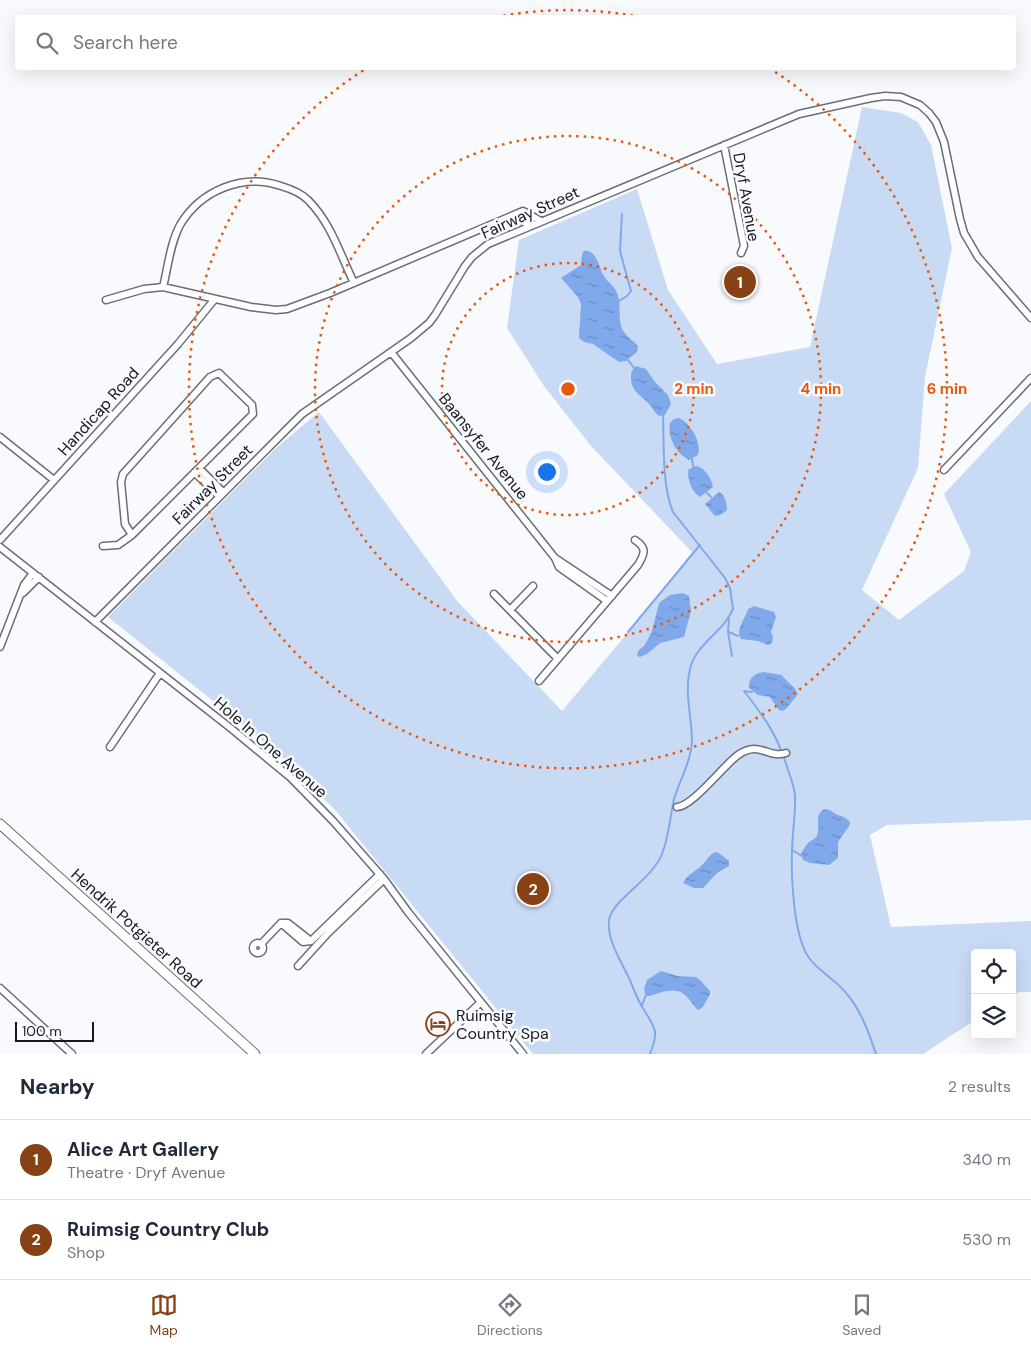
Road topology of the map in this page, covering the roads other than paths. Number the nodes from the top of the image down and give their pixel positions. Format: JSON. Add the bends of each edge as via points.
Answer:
{"nodes":[{"id":1,"x":724,"y":145,"type":"junction"},
{"id":2,"x":516,"y":215,"type":"junction"},
{"id":3,"x":541,"y":221,"type":"junction"},
{"id":4,"x":529,"y":226,"type":"junction"},
{"id":5,"x":741,"y":253,"type":"dead end"},
{"id":6,"x":354,"y":282,"type":"junction"},
{"id":7,"x":163,"y":287,"type":"junction"},
{"id":8,"x":106,"y":300,"type":"dead end"},
{"id":9,"x":214,"y":300,"type":"junction"},
{"id":10,"x":1031,"y":318,"type":"edge"},
{"id":11,"x":391,"y":352,"type":"junction"},
{"id":12,"x":1031,"y":378,"type":"edge"},
{"id":13,"x":0,"y":437,"type":"edge"},
{"id":14,"x":944,"y":470,"type":"dead end"},
{"id":15,"x":197,"y":471,"type":"junction"},
{"id":16,"x":54,"y":480,"type":"junction"},
{"id":17,"x":221,"y":494,"type":"junction"},
{"id":18,"x":132,"y":535,"type":"junction"},
{"id":19,"x":0,"y":540,"type":"edge"},
{"id":20,"x":635,"y":540,"type":"dead end"},
{"id":21,"x":0,"y":546,"type":"edge"},
{"id":22,"x":103,"y":546,"type":"dead end"},
{"id":23,"x":32,"y":572,"type":"junction"},
{"id":24,"x":39,"y":577,"type":"junction"},
{"id":25,"x":533,"y":586,"type":"dead end"},
{"id":26,"x":22,"y":594,"type":"junction"},
{"id":27,"x":494,"y":594,"type":"dead end"},
{"id":28,"x":609,"y":598,"type":"junction"},
{"id":29,"x":510,"y":610,"type":"junction"},
{"id":30,"x":95,"y":622,"type":"junction"},
{"id":31,"x":0,"y":647,"type":"edge"},
{"id":32,"x":558,"y":659,"type":"junction"},
{"id":33,"x":160,"y":673,"type":"junction"},
{"id":34,"x":539,"y":681,"type":"dead end"},
{"id":35,"x":110,"y":747,"type":"dead end"},
{"id":36,"x":783,"y":754,"type":"dead end"},
{"id":37,"x":677,"y":807,"type":"dead end"},
{"id":38,"x":0,"y":824,"type":"edge"},
{"id":39,"x":382,"y":876,"type":"junction"},
{"id":40,"x":261,"y":944,"type":"dead end"},
{"id":41,"x":298,"y":966,"type":"dead end"},
{"id":42,"x":0,"y":988,"type":"edge"},
{"id":43,"x":481,"y":1002,"type":"junction"},
{"id":44,"x":72,"y":1054,"type":"edge"},
{"id":45,"x":255,"y":1054,"type":"edge"},
{"id":46,"x":426,"y":1054,"type":"edge"},
{"id":47,"x":522,"y":1054,"type":"edge"}],
"edges":[{"from":1,"to":3,"type":"street","name":"Fairway Street"},
{"from":1,"to":5,"type":"street","name":"Dryf Avenue","via":[[744,246]]},
{"from":1,"to":10,"type":"street","name":"Fairway Street","via":[[799,114],[878,97],[901,96],[920,105],[936,122],[944,142],[960,219],[968,240],[982,263]]},
{"from":2,"to":3,"type":"street","via":[[525,211]]},
{"from":2,"to":4,"type":"street"},
{"from":2,"to":6,"type":"street"},
{"from":3,"to":4,"type":"street","name":"Fairway Street"},
{"from":4,"to":11,"type":"street","name":"Fairway Street","via":[[488,244],[472,257],[429,323]]},
{"from":6,"to":7,"type":"street","via":[[326,221],[306,198],[275,184],[254,181],[226,186],[195,206],[175,238]]},
{"from":6,"to":9,"type":"street","via":[[304,304],[276,310]]},
{"from":7,"to":8,"type":"street","via":[[144,288]]},
{"from":7,"to":9,"type":"street"},
{"from":9,"to":16,"type":"street","name":"Handicap Road"},
{"from":11,"to":17,"type":"street","name":"Fairway Street","via":[[302,414]]},
{"from":11,"to":28,"type":"street","name":"Baansyfer Avenue","via":[[559,567]]},
{"from":12,"to":14,"type":"street"},
{"from":13,"to":16,"type":"street"},
{"from":15,"to":17,"type":"street"},
{"from":15,"to":18,"type":"street"},
{"from":15,"to":18,"type":"street","via":[[254,412],[252,405],[219,373],[210,377],[123,474],[125,524]]},
{"from":16,"to":19,"type":"street","name":"Handicap Road"},
{"from":17,"to":30,"type":"street","name":"Fairway Street"},
{"from":18,"to":22,"type":"street","via":[[118,545]]},
{"from":20,"to":28,"type":"street","via":[[644,549],[642,558]]},
{"from":21,"to":23,"type":"street","name":"Hole In One Avenue"},
{"from":23,"to":24,"type":"street","name":"Hole In One Avenue"},
{"from":23,"to":26,"type":"street"},
{"from":24,"to":26,"type":"street"},
{"from":24,"to":30,"type":"street","name":"Hole In One Avenue"},
{"from":25,"to":29,"type":"street"},
{"from":26,"to":31,"type":"street"},
{"from":27,"to":29,"type":"street"},
{"from":28,"to":32,"type":"street"},
{"from":29,"to":32,"type":"street"},
{"from":30,"to":33,"type":"street","name":"Hole In One Avenue"},
{"from":32,"to":34,"type":"street"},
{"from":33,"to":35,"type":"street"},
{"from":33,"to":39,"type":"street","name":"Hole In One Avenue","via":[[291,778]]},
{"from":36,"to":37,"type":"street","via":[[761,749],[744,751],[690,802]]},
{"from":38,"to":45,"type":"main road","name":"Hendrik Potgieter Road"},
{"from":39,"to":40,"type":"street","via":[[311,941],[303,942],[281,923]]},
{"from":39,"to":41,"type":"street"},
{"from":39,"to":43,"type":"street","name":"Hole In One Avenue"},
{"from":42,"to":44,"type":"street"},
{"from":43,"to":46,"type":"street"},
{"from":43,"to":47,"type":"street","name":"Hole In One Avenue"}]}
